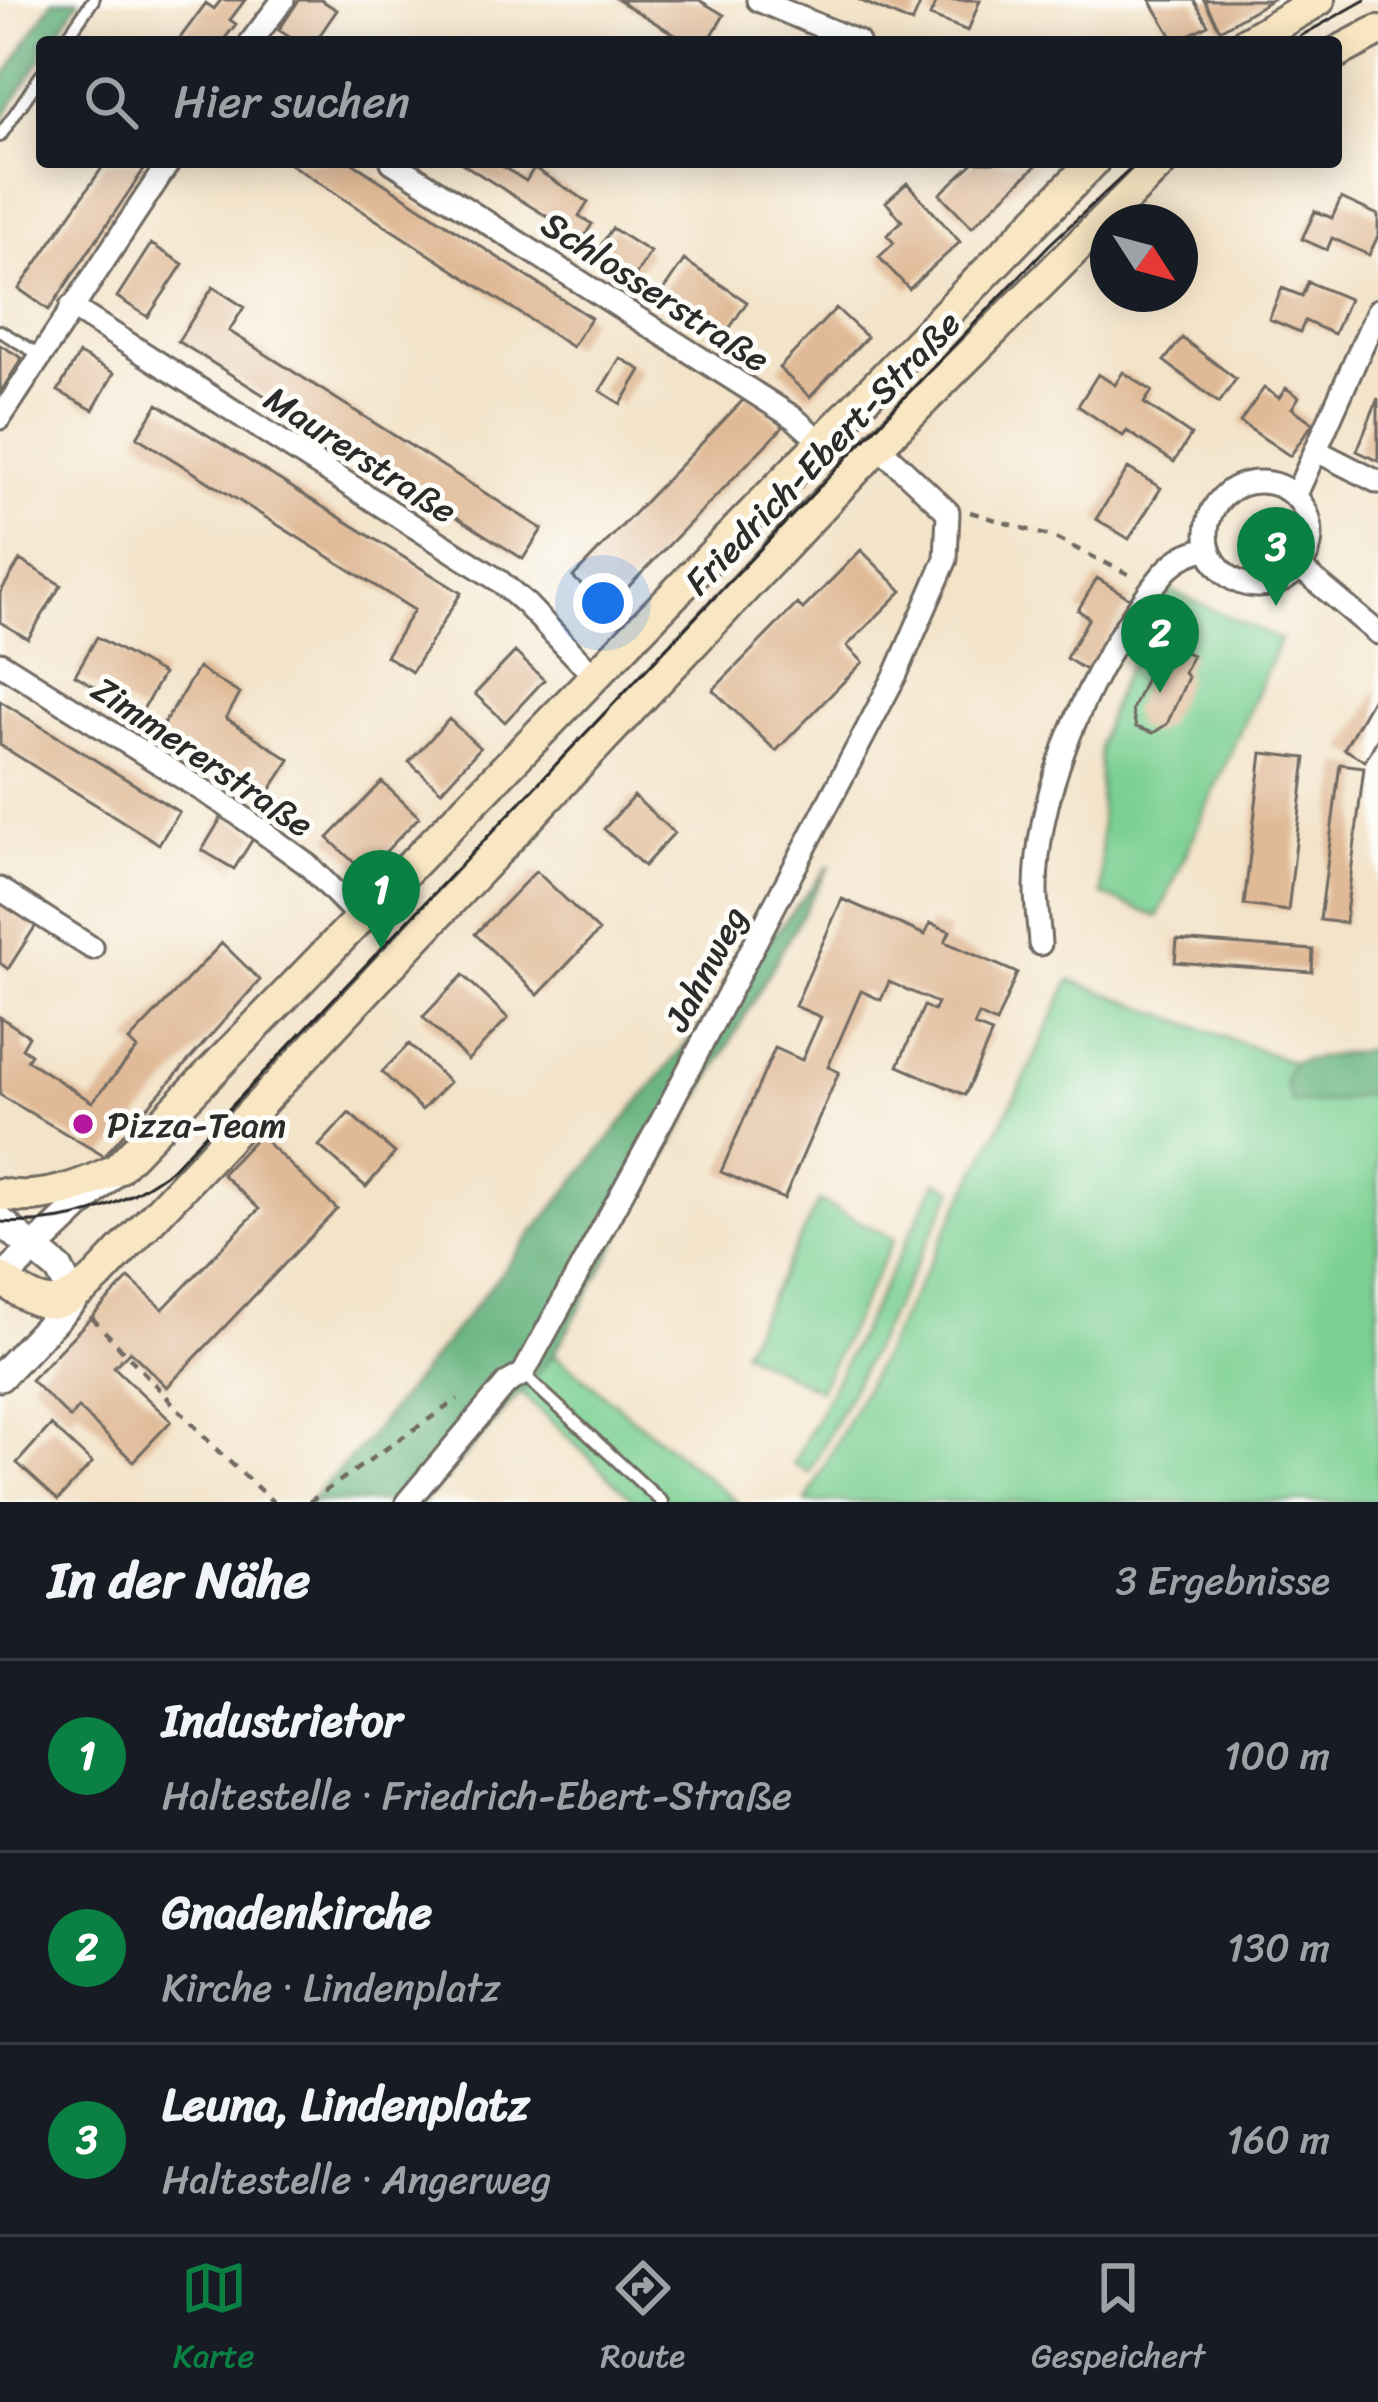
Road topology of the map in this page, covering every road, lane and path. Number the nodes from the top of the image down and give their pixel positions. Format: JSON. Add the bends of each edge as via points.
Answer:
{"nodes":[{"id":1,"x":93,"y":0,"type":"edge"},
{"id":2,"x":283,"y":0,"type":"edge"},
{"id":3,"x":758,"y":0,"type":"edge"},
{"id":4,"x":1319,"y":0,"type":"edge"},
{"id":5,"x":1378,"y":31,"type":"edge"},
{"id":6,"x":68,"y":36,"type":"edge"},
{"id":7,"x":256,"y":36,"type":"edge"},
{"id":8,"x":845,"y":36,"type":"edge"},
{"id":9,"x":1257,"y":36,"type":"edge"},
{"id":10,"x":1342,"y":49,"type":"edge"},
{"id":11,"x":36,"y":83,"type":"edge"},
{"id":12,"x":0,"y":136,"type":"edge"},
{"id":13,"x":165,"y":168,"type":"edge"},
{"id":14,"x":401,"y":168,"type":"edge"},
{"id":15,"x":1078,"y":168,"type":"edge"},
{"id":16,"x":1156,"y":168,"type":"edge"},
{"id":17,"x":71,"y":308,"type":"junction"},
{"id":18,"x":1378,"y":310,"type":"edge"},
{"id":19,"x":0,"y":331,"type":"edge"},
{"id":20,"x":40,"y":356,"type":"junction"},
{"id":21,"x":0,"y":418,"type":"edge"},
{"id":22,"x":820,"y":441,"type":"junction"},
{"id":23,"x":878,"y":446,"type":"junction"},
{"id":24,"x":1317,"y":451,"type":"junction"},
{"id":25,"x":1378,"y":482,"type":"edge"},
{"id":26,"x":1295,"y":497,"type":"junction"},
{"id":27,"x":948,"y":512,"type":"junction"},
{"id":28,"x":1208,"y":549,"type":"junction"},
{"id":29,"x":1299,"y":567,"type":"junction"},
{"id":30,"x":1154,"y":586,"type":"junction"},
{"id":31,"x":1378,"y":633,"type":"edge"},
{"id":32,"x":0,"y":663,"type":"edge"},
{"id":33,"x":596,"y":678,"type":"junction"},
{"id":34,"x":0,"y":889,"type":"edge"},
{"id":35,"x":359,"y":917,"type":"junction"},
{"id":36,"x":1040,"y":944,"type":"dead end"},
{"id":37,"x":92,"y":948,"type":"dead end"},
{"id":38,"x":117,"y":1169,"type":"junction"},
{"id":39,"x":0,"y":1193,"type":"edge"},
{"id":40,"x":0,"y":1221,"type":"edge"},
{"id":41,"x":34,"y":1246,"type":"junction"},
{"id":42,"x":0,"y":1280,"type":"edge"},
{"id":43,"x":74,"y":1299,"type":"junction"},
{"id":44,"x":523,"y":1374,"type":"junction"},
{"id":45,"x":0,"y":1378,"type":"edge"},
{"id":46,"x":473,"y":1388,"type":"dead end"},
{"id":47,"x":273,"y":1502,"type":"edge"},
{"id":48,"x":309,"y":1502,"type":"edge"},
{"id":49,"x":407,"y":1502,"type":"edge"},
{"id":50,"x":662,"y":1502,"type":"edge"}],
"edges":[{"from":1,"to":6,"type":"lane"},
{"from":2,"to":7,"type":"street"},
{"from":3,"to":8,"type":"street"},
{"from":4,"to":9,"type":"main road"},
{"from":5,"to":10,"type":"main road"},
{"from":11,"to":12,"type":"lane"},
{"from":13,"to":17,"type":"street"},
{"from":14,"to":22,"type":"street","name":"Schlosserstraße"},
{"from":15,"to":22,"type":"main road","name":"Friedrich-Ebert-Straße"},
{"from":16,"to":23,"type":"main road","name":"Friedrich-Ebert-Straße"},
{"from":17,"to":20,"type":"street"},
{"from":17,"to":33,"type":"street","name":"Maurerstraße","via":[[498,580]]},
{"from":18,"to":24,"type":"street"},
{"from":19,"to":20,"type":"lane"},
{"from":20,"to":21,"type":"street"},
{"from":22,"to":33,"type":"main road","name":"Friedrich-Ebert-Straße"},
{"from":23,"to":27,"type":"street"},
{"from":23,"to":43,"type":"main road","name":"Friedrich-Ebert-Straße"},
{"from":24,"to":25,"type":"street"},
{"from":24,"to":26,"type":"street"},
{"from":26,"to":28,"type":"street","via":[[1280,486],[1241,484],[1211,513]]},
{"from":26,"to":29,"type":"street","via":[[1310,525]]},
{"from":27,"to":30,"type":"path","via":[[1054,538]]},
{"from":27,"to":44,"type":"street","name":"Jahnweg","via":[[946,559],[896,674]]},
{"from":28,"to":29,"type":"street","via":[[1231,579],[1253,586]]},
{"from":28,"to":30,"type":"street","via":[[1189,551]]},
{"from":29,"to":31,"type":"street"},
{"from":30,"to":36,"type":"street","via":[[1114,642],[1061,764],[1036,887]]},
{"from":32,"to":35,"type":"street","name":"Zimmererstraße","via":[[223,802],[307,864]]},
{"from":33,"to":35,"type":"main road","name":"Friedrich-Ebert-Straße"},
{"from":34,"to":37,"type":"street"},
{"from":35,"to":38,"type":"main road","name":"Friedrich-Ebert-Straße"},
{"from":38,"to":39,"type":"main road","via":[[46,1194]]},
{"from":38,"to":41,"type":"street","name":"Friedrich-Ebert-Straße"},
{"from":40,"to":41,"type":"street"},
{"from":41,"to":42,"type":"street","name":"Friedrich-Ebert-Straße"},
{"from":41,"to":43,"type":"street","via":[[59,1269]]},
{"from":42,"to":43,"type":"main road","via":[[49,1305]]},
{"from":43,"to":45,"type":"street","name":"Friedrich-Ebert-Straße"},
{"from":43,"to":47,"type":"path"},
{"from":44,"to":49,"type":"street","name":"Jahnweg"},
{"from":44,"to":50,"type":"lane"},
{"from":46,"to":48,"type":"path"}]}
